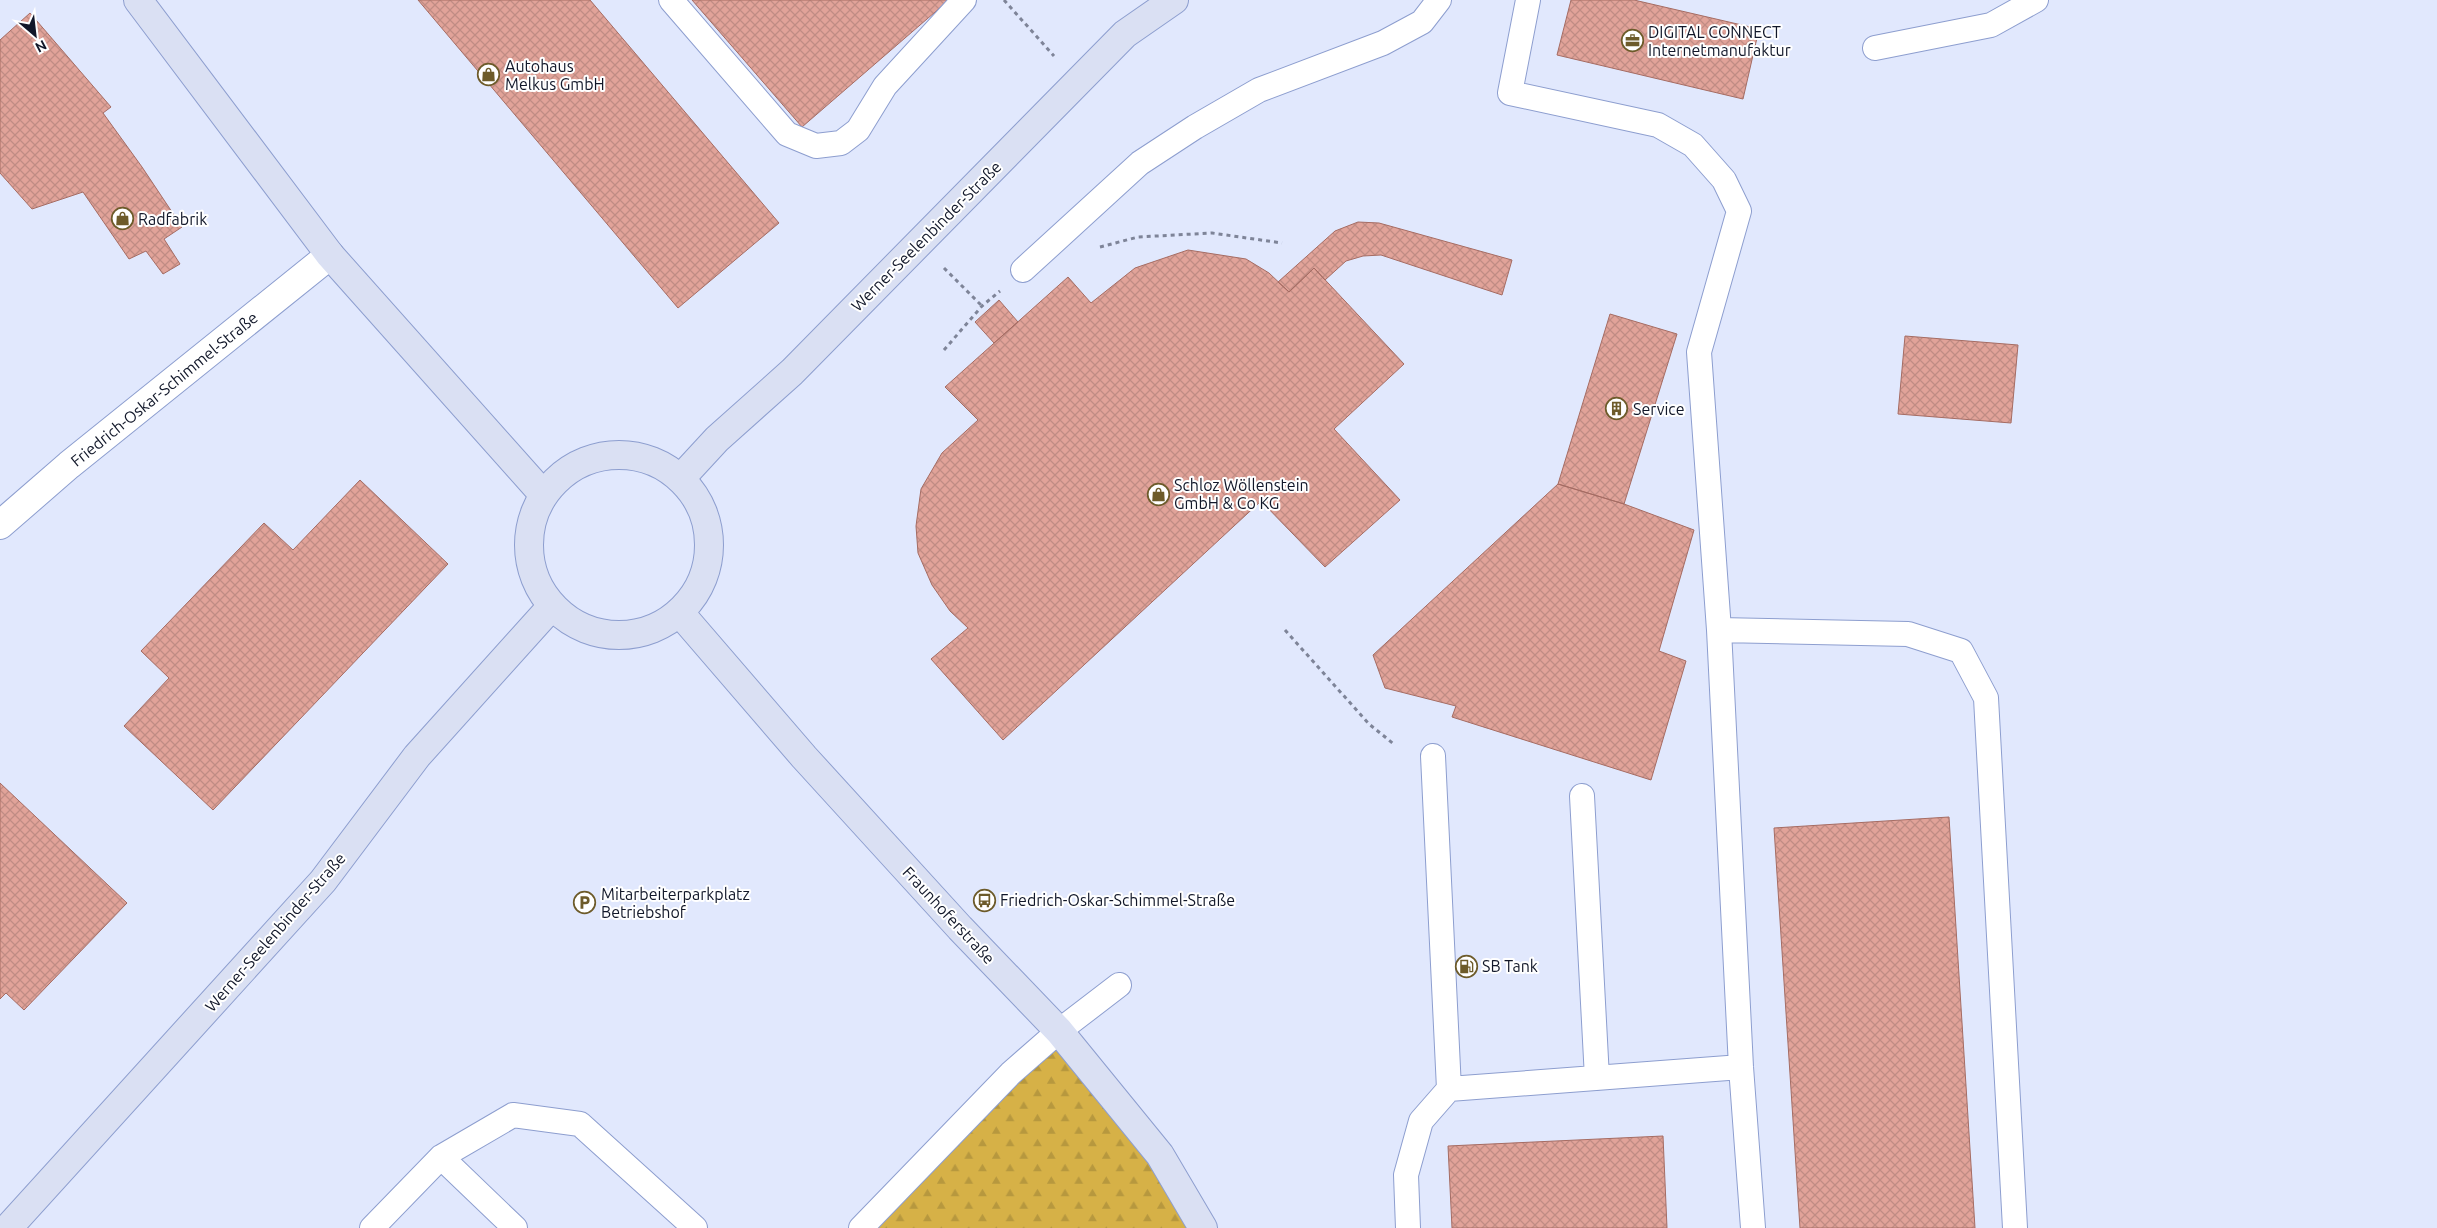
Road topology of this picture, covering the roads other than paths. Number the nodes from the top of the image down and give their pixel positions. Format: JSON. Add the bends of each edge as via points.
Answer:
{"nodes":[{"id":1,"x":138,"y":0,"type":"edge"},
{"id":2,"x":671,"y":0,"type":"edge"},
{"id":3,"x":964,"y":0,"type":"edge"},
{"id":4,"x":1174,"y":0,"type":"edge"},
{"id":5,"x":1439,"y":0,"type":"edge"},
{"id":6,"x":1528,"y":0,"type":"edge"},
{"id":7,"x":2036,"y":0,"type":"edge"},
{"id":8,"x":1874,"y":48,"type":"dead end"},
{"id":9,"x":330,"y":255,"type":"junction"},
{"id":10,"x":1023,"y":270,"type":"road end"},
{"id":11,"x":681,"y":478,"type":"junction"},
{"id":12,"x":543,"y":494,"type":"junction"},
{"id":13,"x":0,"y":525,"type":"edge"},
{"id":14,"x":552,"y":606,"type":"junction"},
{"id":15,"x":680,"y":612,"type":"junction"},
{"id":16,"x":1718,"y":630,"type":"junction"},
{"id":17,"x":1433,"y":756,"type":"dead end"},
{"id":18,"x":1582,"y":796,"type":"dead end"},
{"id":19,"x":1119,"y":985,"type":"dead end"},
{"id":20,"x":1059,"y":1031,"type":"junction"},
{"id":21,"x":1741,"y":1067,"type":"junction"},
{"id":22,"x":1596,"y":1078,"type":"junction"},
{"id":23,"x":1449,"y":1089,"type":"junction"},
{"id":24,"x":441,"y":1157,"type":"junction"},
{"id":25,"x":8,"y":1228,"type":"edge"},
{"id":26,"x":372,"y":1228,"type":"edge"},
{"id":27,"x":515,"y":1228,"type":"edge"},
{"id":28,"x":696,"y":1228,"type":"edge"},
{"id":29,"x":861,"y":1228,"type":"edge"},
{"id":30,"x":1203,"y":1228,"type":"edge"},
{"id":31,"x":1408,"y":1228,"type":"edge"},
{"id":32,"x":1753,"y":1228,"type":"edge"},
{"id":33,"x":2015,"y":1228,"type":"edge"}],
"edges":[{"from":1,"to":9,"type":"main road"},
{"from":2,"to":3,"type":"lane","via":[[787,134],[816,146],[840,143],[858,130],[885,86]]},
{"from":4,"to":11,"type":"main road","name":"Werner-Seelenbinder-Straße","via":[[1125,34],[792,372],[718,439]]},
{"from":5,"to":10,"type":"lane","via":[[1422,22],[1383,42],[1259,90],[1140,162]]},
{"from":6,"to":16,"type":"lane","via":[[1510,93],[1658,125],[1693,145],[1724,180],[1738,211],[1699,352]]},
{"from":7,"to":8,"type":"lane","via":[[1991,25]]},
{"from":9,"to":12,"type":"main road"},
{"from":9,"to":13,"type":"street","name":"Friedrich-Oskar-Schimmel-Straße","via":[[74,460]]},
{"from":11,"to":12,"type":"main road","via":[[655,461],[624,454],[593,457],[565,472]]},
{"from":11,"to":15,"type":"main road","via":[[700,502],[709,530],[709,560],[699,589]]},
{"from":12,"to":14,"type":"main road","via":[[531,522],[528,552],[535,581]]},
{"from":14,"to":15,"type":"main road","via":[[574,623],[600,633],[629,635],[656,628]]},
{"from":14,"to":25,"type":"main road","name":"Werner-Seelenbinder-Straße","via":[[417,756],[323,881]]},
{"from":15,"to":20,"type":"main road","name":"Fraunhoferstraße","via":[[811,765]]},
{"from":16,"to":21,"type":"lane"},
{"from":16,"to":33,"type":"lane","via":[[1908,634],[1961,651],[1986,698]]},
{"from":17,"to":23,"type":"lane"},
{"from":18,"to":22,"type":"lane"},
{"from":19,"to":20,"type":"lane"},
{"from":20,"to":29,"type":"lane","via":[[1012,1073]]},
{"from":20,"to":30,"type":"main road","name":"Fraunhoferstraße","via":[[1160,1155]]},
{"from":21,"to":22,"type":"lane"},
{"from":21,"to":32,"type":"lane"},
{"from":22,"to":23,"type":"lane"},
{"from":23,"to":31,"type":"lane","via":[[1421,1122],[1406,1175]]},
{"from":24,"to":26,"type":"lane"},
{"from":24,"to":27,"type":"lane"},
{"from":24,"to":28,"type":"lane","via":[[513,1115],[580,1124]]}]}
